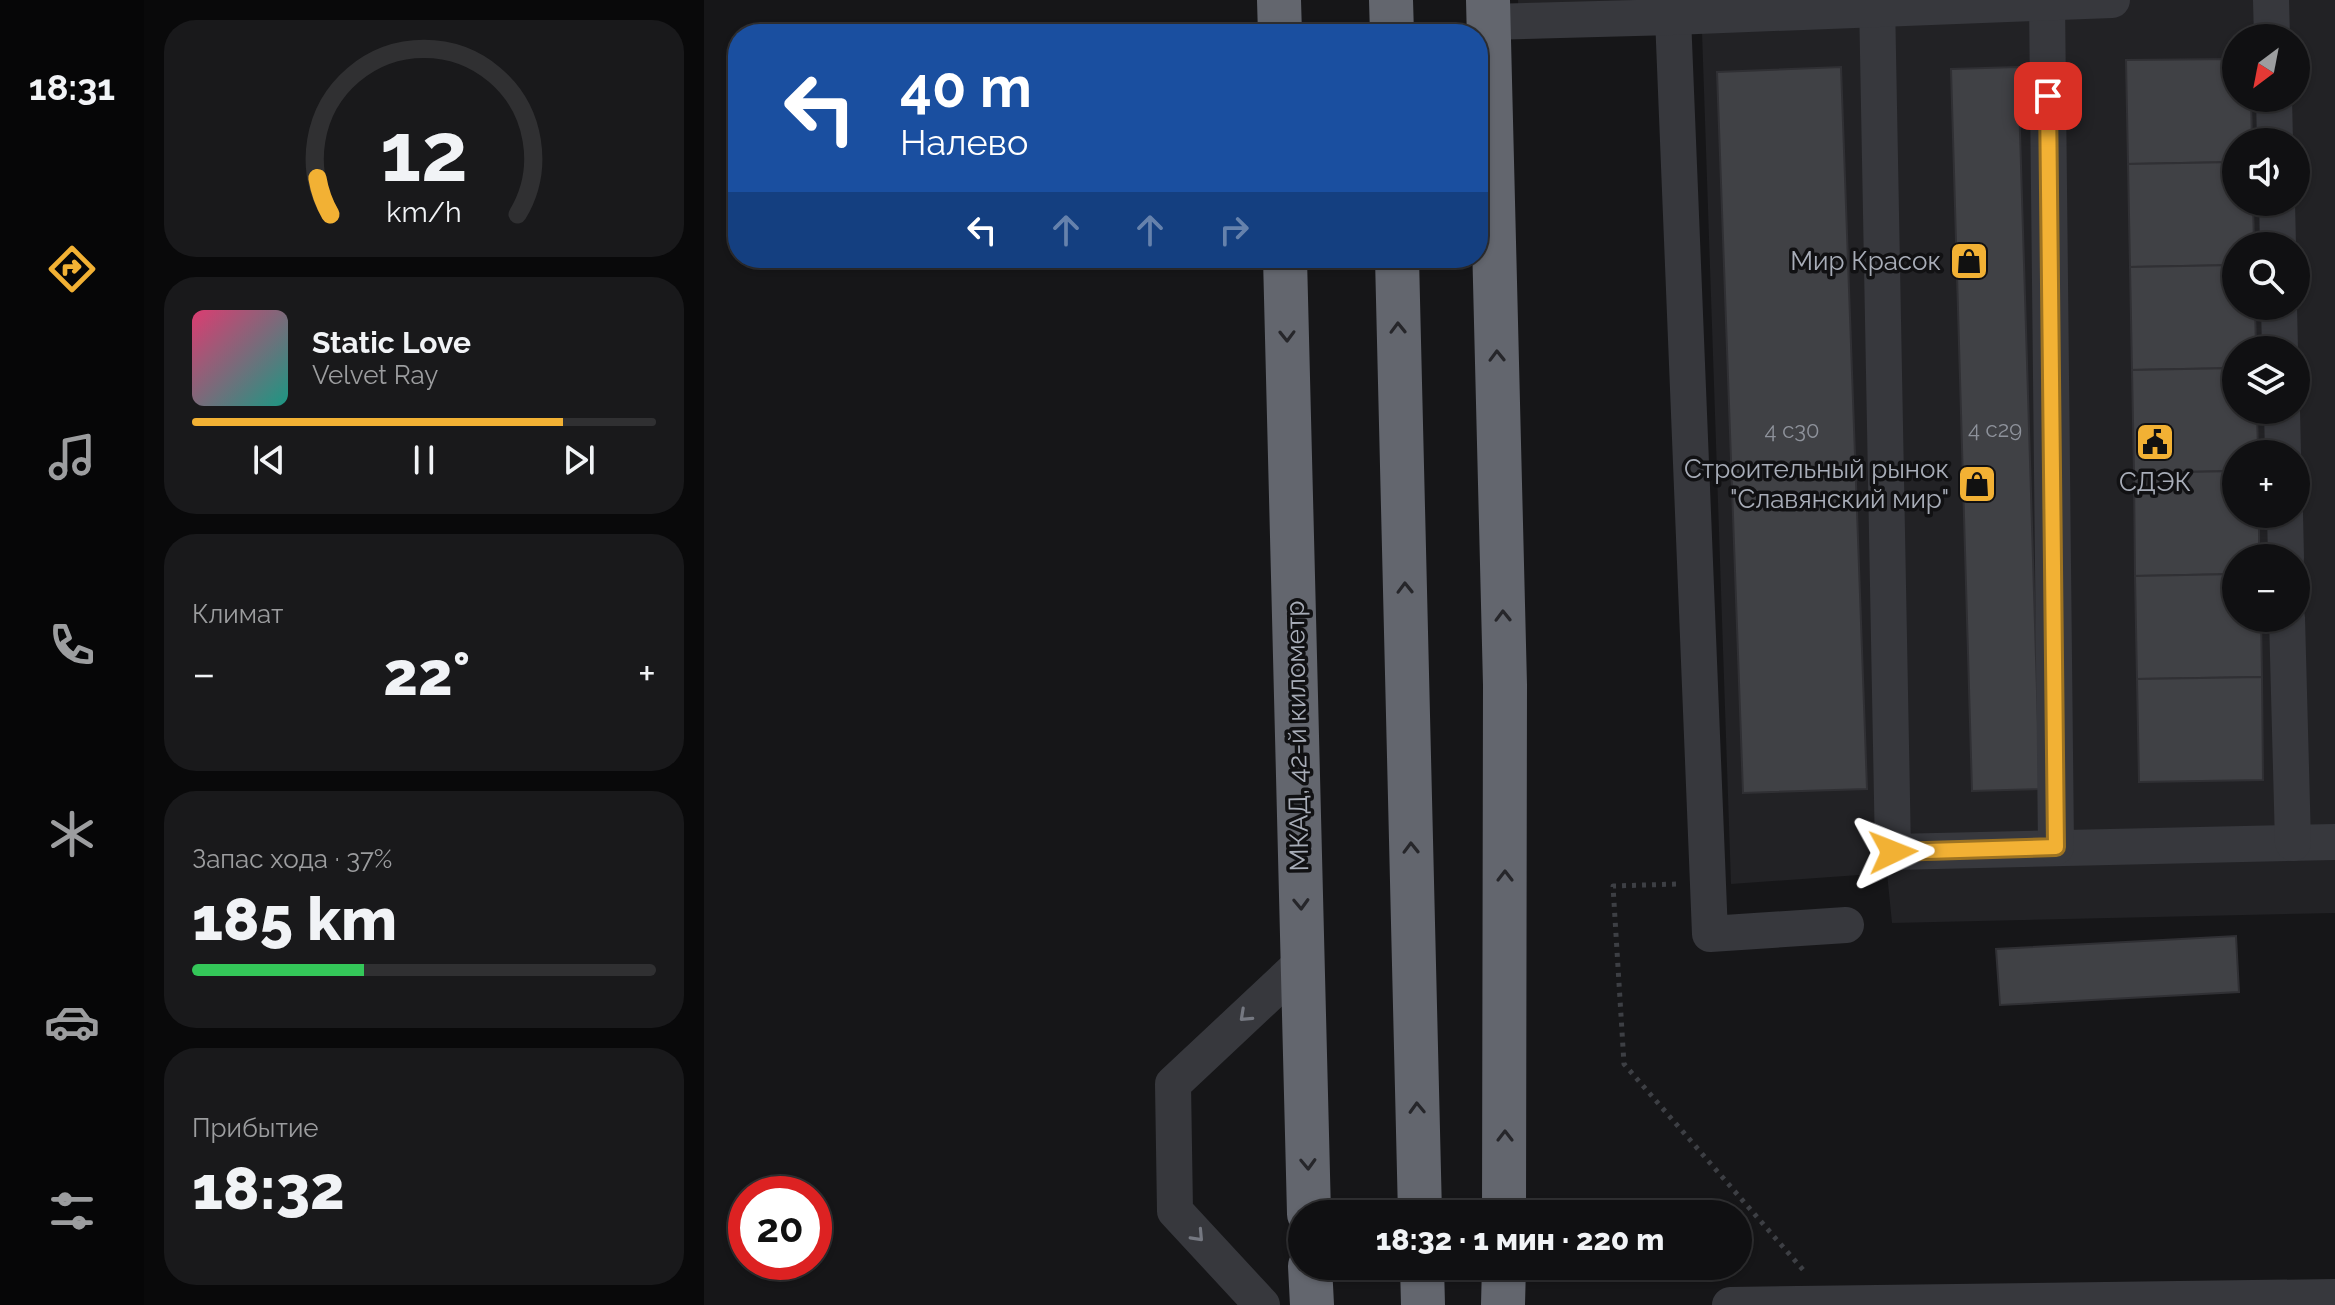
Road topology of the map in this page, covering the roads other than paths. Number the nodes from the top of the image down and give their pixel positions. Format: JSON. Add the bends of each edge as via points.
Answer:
{"nodes":[{"id":1,"x":1279,"y":0,"type":"edge"},
{"id":2,"x":1391,"y":0,"type":"edge"},
{"id":3,"x":2112,"y":0,"type":"edge"},
{"id":4,"x":2271,"y":0,"type":"edge"},
{"id":5,"x":2047,"y":1,"type":"edge"},
{"id":6,"x":1877,"y":5,"type":"edge"},
{"id":7,"x":1488,"y":11,"type":"edge"},
{"id":8,"x":1653,"y":12,"type":"edge"},
{"id":9,"x":1280,"y":24,"type":"edge"},
{"id":10,"x":1392,"y":24,"type":"edge"},
{"id":11,"x":2272,"y":24,"type":"edge"},
{"id":12,"x":1285,"y":268,"type":"edge"},
{"id":13,"x":1397,"y":268,"type":"edge"},
{"id":14,"x":2287,"y":632,"type":"edge"},
{"id":15,"x":2335,"y":842,"type":"edge"},
{"id":16,"x":2293,"y":843,"type":"junction"},
{"id":17,"x":2056,"y":847,"type":"junction"},
{"id":18,"x":1846,"y":925,"type":"dead end"},
{"id":19,"x":1302,"y":963,"type":"junction"},
{"id":20,"x":1309,"y":1200,"type":"edge"},
{"id":21,"x":1420,"y":1200,"type":"edge"},
{"id":22,"x":1504,"y":1200,"type":"edge"},
{"id":23,"x":1311,"y":1280,"type":"edge"},
{"id":24,"x":1422,"y":1280,"type":"edge"},
{"id":25,"x":1504,"y":1280,"type":"edge"},
{"id":26,"x":2335,"y":1297,"type":"edge"},
{"id":27,"x":2038,"y":1302,"type":"edge"},
{"id":28,"x":1262,"y":1305,"type":"edge"},
{"id":29,"x":1312,"y":1305,"type":"edge"},
{"id":30,"x":1423,"y":1305,"type":"edge"},
{"id":31,"x":1503,"y":1305,"type":"edge"},
{"id":32,"x":1730,"y":1305,"type":"edge"}],
"edges":[{"from":1,"to":9,"type":"highway"},
{"from":2,"to":10,"type":"highway"},
{"from":3,"to":5,"type":"street"},
{"from":4,"to":11,"type":"street"},
{"from":5,"to":6,"type":"street"},
{"from":5,"to":17,"type":"street"},
{"from":6,"to":8,"type":"street"},
{"from":6,"to":17,"type":"street","via":[[1893,852]]},
{"from":7,"to":8,"type":"street"},
{"from":22,"to":7,"type":"highway","one_way":true,"via":[[1505,685]]},
{"from":8,"to":18,"type":"street","via":[[1710,934]]},
{"from":12,"to":19,"type":"highway","name":"МКАД, 42-й километр","one_way":true},
{"from":21,"to":13,"type":"highway","one_way":true},
{"from":14,"to":16,"type":"street"},
{"from":15,"to":16,"type":"street"},
{"from":16,"to":17,"type":"street"},
{"from":19,"to":20,"type":"highway","name":"МКАД, 42-й километр","one_way":true},
{"from":19,"to":28,"type":"street","one_way":true,"via":[[1173,1084],[1175,1211]]},
{"from":23,"to":29,"type":"highway"},
{"from":24,"to":30,"type":"highway"},
{"from":25,"to":31,"type":"highway"},
{"from":26,"to":27,"type":"street"},
{"from":27,"to":32,"type":"street"}]}
